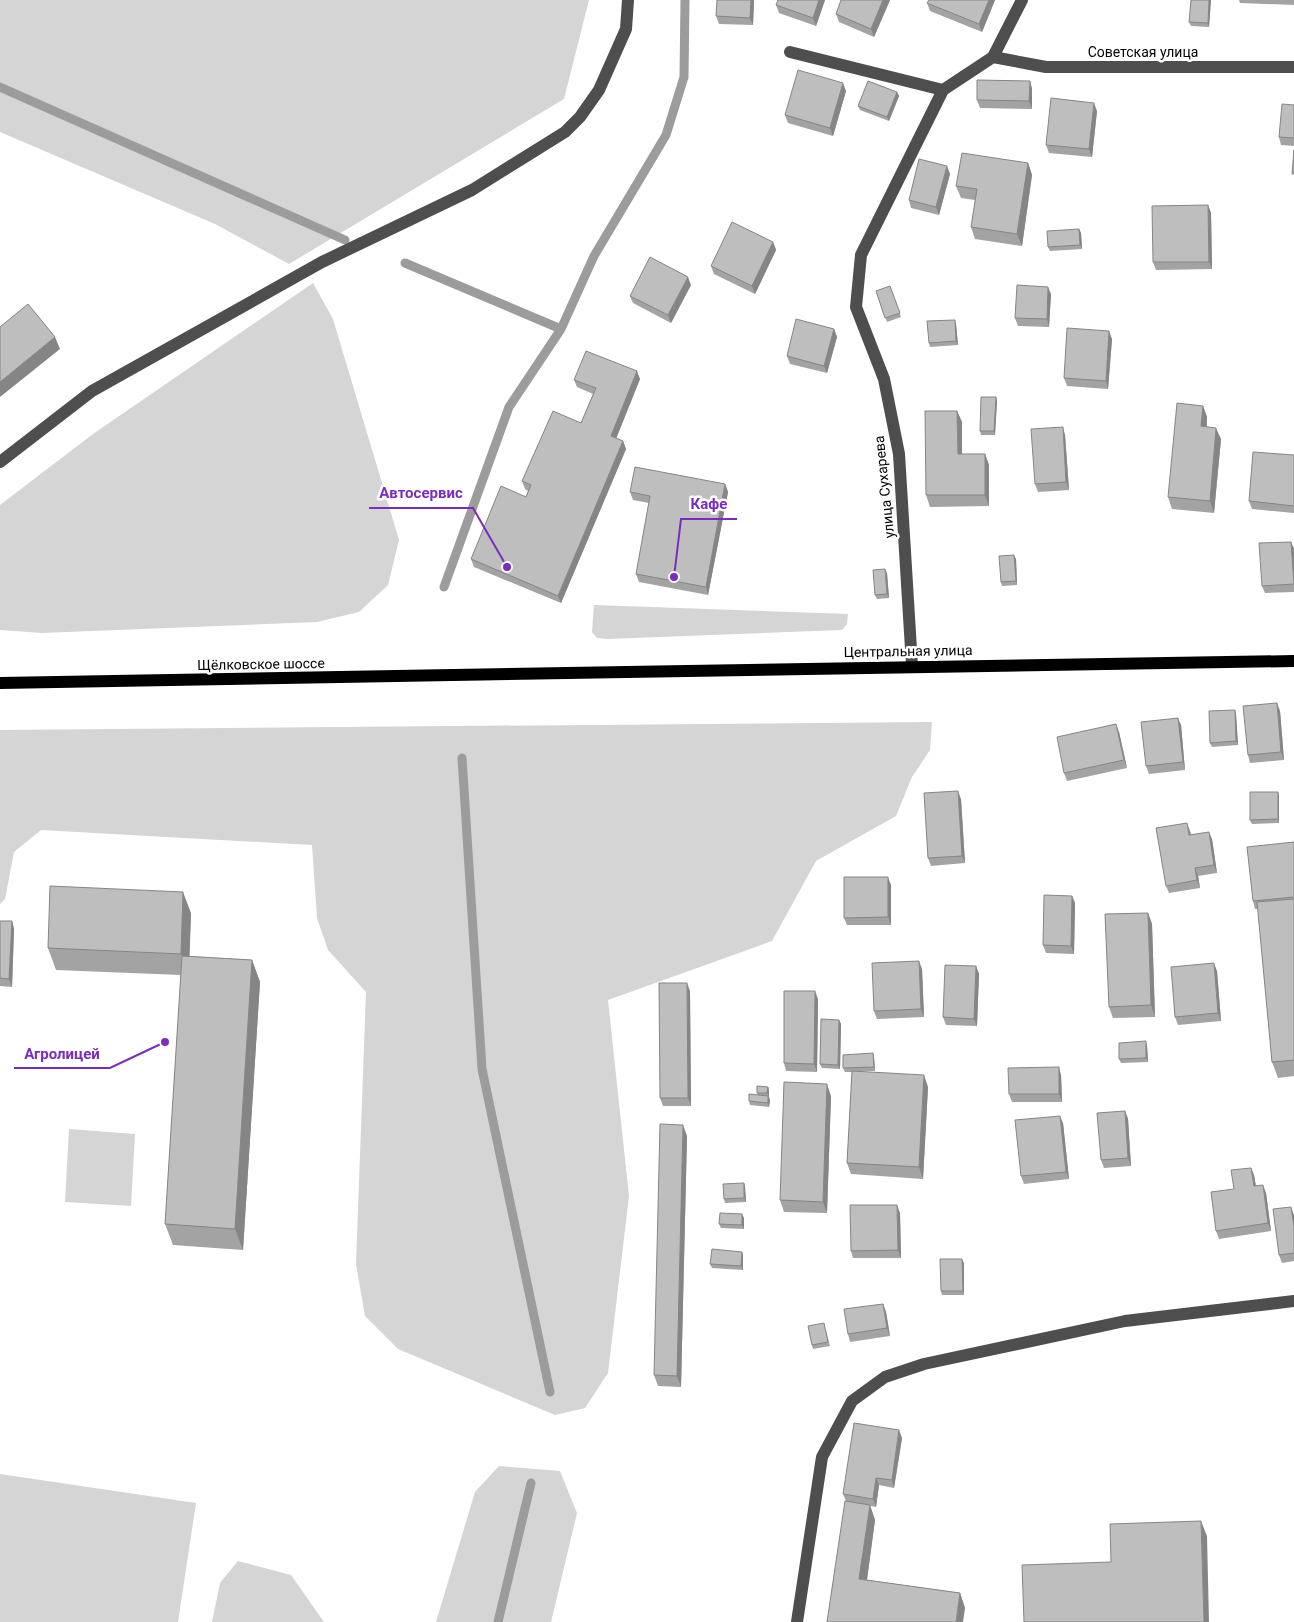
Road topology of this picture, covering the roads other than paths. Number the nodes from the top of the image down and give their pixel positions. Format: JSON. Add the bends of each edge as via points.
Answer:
{"nodes":[{"id":1,"x":628,"y":0,"type":"edge"},
{"id":2,"x":1022,"y":0,"type":"edge"},
{"id":3,"x":790,"y":52,"type":"dead end"},
{"id":4,"x":993,"y":57,"type":"junction"},
{"id":5,"x":1294,"y":67,"type":"edge"},
{"id":6,"x":943,"y":90,"type":"junction"},
{"id":7,"x":0,"y":462,"type":"edge"},
{"id":8,"x":1294,"y":661,"type":"edge"},
{"id":9,"x":912,"y":666,"type":"junction"},
{"id":10,"x":523,"y":675,"type":"joint"},
{"id":11,"x":0,"y":683,"type":"edge"},
{"id":12,"x":1294,"y":1301,"type":"edge"},
{"id":13,"x":797,"y":1622,"type":"edge"}],
"edges":[{"from":1,"to":7,"type":"street","via":[[626,29],[599,90],[565,132],[472,190],[322,262],[100,386]]},
{"from":2,"to":4,"type":"street"},
{"from":3,"to":6,"type":"street"},
{"from":4,"to":5,"type":"street","name":"Советская улица","via":[[1046,67]]},
{"from":4,"to":6,"type":"street"},
{"from":6,"to":9,"type":"street","name":"улица Сухарева","via":[[862,255],[856,307],[884,379],[899,454]]},
{"from":8,"to":9,"type":"main road","name":"Центральная улица"},
{"from":9,"to":10,"type":"main road","name":"Центральная улица"},
{"from":10,"to":11,"type":"main road","name":"Щёлковское шоссе"},
{"from":12,"to":13,"type":"street","via":[[1125,1321],[924,1364],[885,1377],[852,1401],[822,1457]]}]}
